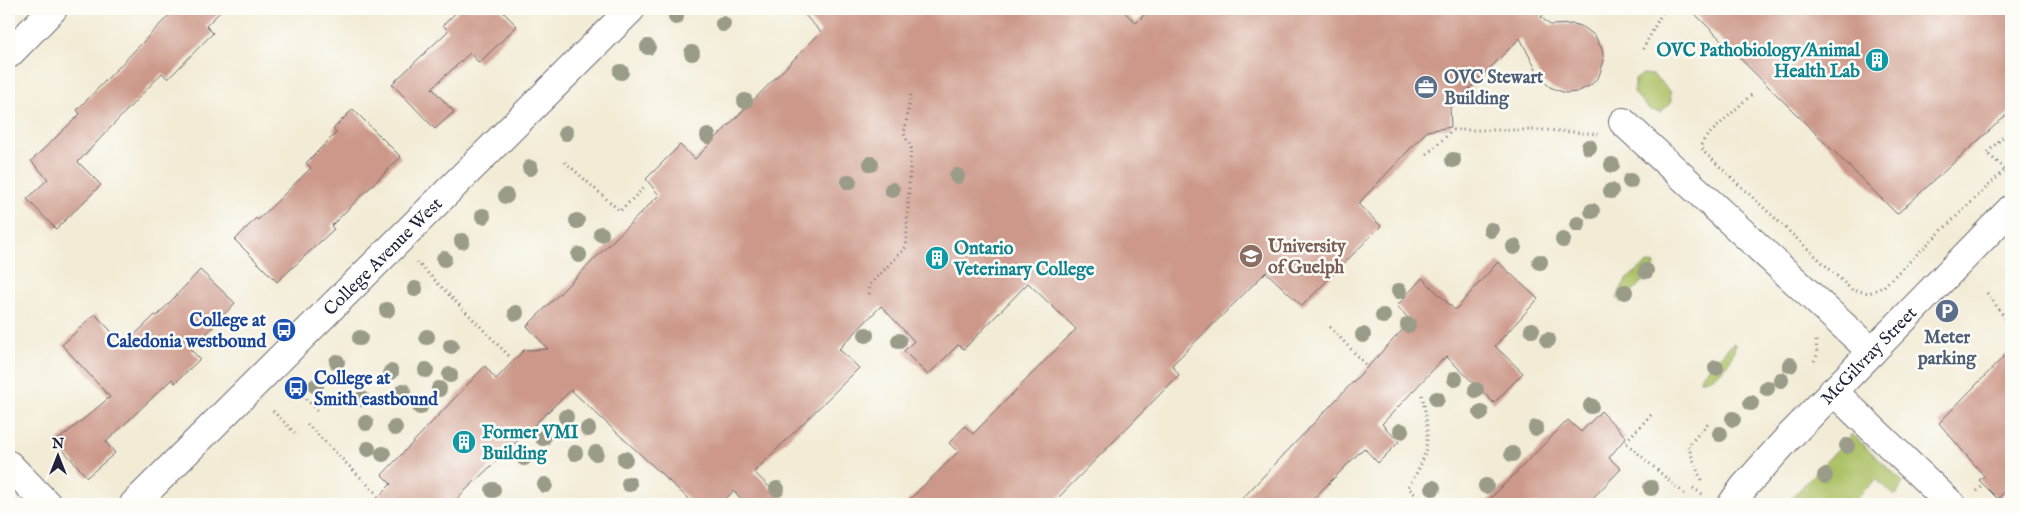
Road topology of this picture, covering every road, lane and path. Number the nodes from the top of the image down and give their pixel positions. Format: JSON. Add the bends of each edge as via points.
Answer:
{"nodes":[{"id":1,"x":53,"y":9,"type":"edge"},
{"id":2,"x":631,"y":9,"type":"edge"},
{"id":3,"x":1664,"y":9,"type":"edge"},
{"id":4,"x":1643,"y":49,"type":"dead end"},
{"id":5,"x":9,"y":54,"type":"edge"},
{"id":6,"x":911,"y":94,"type":"dead end"},
{"id":7,"x":1751,"y":95,"type":"dead end"},
{"id":8,"x":1613,"y":128,"type":"joint"},
{"id":9,"x":2011,"y":129,"type":"edge"},
{"id":10,"x":1427,"y":154,"type":"dead end"},
{"id":11,"x":565,"y":162,"type":"dead end"},
{"id":12,"x":2011,"y":164,"type":"edge"},
{"id":13,"x":2005,"y":169,"type":"junction"},
{"id":14,"x":645,"y":187,"type":"dead end"},
{"id":15,"x":2011,"y":209,"type":"edge"},
{"id":16,"x":397,"y":242,"type":"junction"},
{"id":17,"x":1986,"y":293,"type":"dead end"},
{"id":18,"x":870,"y":294,"type":"dead end"},
{"id":19,"x":2011,"y":326,"type":"edge"},
{"id":20,"x":1330,"y":327,"type":"dead end"},
{"id":21,"x":1872,"y":352,"type":"junction"},
{"id":22,"x":511,"y":358,"type":"dead end"},
{"id":23,"x":1365,"y":364,"type":"dead end"},
{"id":24,"x":296,"y":388,"type":"dead end"},
{"id":25,"x":1833,"y":391,"type":"junction"},
{"id":26,"x":1422,"y":395,"type":"dead end"},
{"id":27,"x":274,"y":410,"type":"dead end"},
{"id":28,"x":319,"y":412,"type":"dead end"},
{"id":29,"x":1651,"y":414,"type":"dead end"},
{"id":30,"x":1709,"y":422,"type":"dead end"},
{"id":31,"x":308,"y":424,"type":"dead end"},
{"id":32,"x":297,"y":435,"type":"dead end"},
{"id":33,"x":9,"y":465,"type":"edge"},
{"id":34,"x":1701,"y":480,"type":"dead end"},
{"id":35,"x":376,"y":492,"type":"dead end"},
{"id":36,"x":1686,"y":495,"type":"dead end"},
{"id":37,"x":47,"y":504,"type":"edge"},
{"id":38,"x":134,"y":504,"type":"edge"},
{"id":39,"x":1424,"y":504,"type":"edge"},
{"id":40,"x":1732,"y":504,"type":"edge"},
{"id":41,"x":1951,"y":504,"type":"edge"}],
"edges":[{"from":1,"to":5,"type":"street"},
{"from":2,"to":16,"type":"street","name":"College Avenue West"},
{"from":3,"to":4,"type":"path"},
{"from":6,"to":18,"type":"path","via":[[904,134],[911,148],[906,246],[869,286]]},
{"from":7,"to":13,"type":"path","via":[[1705,138],[1701,145],[1704,152],[1852,290],[1869,293],[1883,287]]},
{"from":8,"to":10,"type":"path","via":[[1453,130]]},
{"from":8,"to":21,"type":"street"},
{"from":9,"to":13,"type":"path","via":[[1987,153]]},
{"from":11,"to":14,"type":"path","via":[[620,211]]},
{"from":12,"to":13,"type":"path"},
{"from":15,"to":21,"type":"street","name":"McGilvray Street"},
{"from":16,"to":22,"type":"path"},
{"from":16,"to":38,"type":"street","name":"College Avenue West"},
{"from":17,"to":19,"type":"path"},
{"from":20,"to":23,"type":"path"},
{"from":21,"to":25,"type":"street","name":"McGilvray Street"},
{"from":24,"to":28,"type":"path"},
{"from":25,"to":40,"type":"street","name":"McGilvray Street","via":[[1750,480]]},
{"from":25,"to":41,"type":"street"},
{"from":26,"to":39,"type":"path","via":[[1427,445],[1421,467],[1408,487]]},
{"from":27,"to":32,"type":"path"},
{"from":29,"to":36,"type":"path","via":[[1625,442]]},
{"from":30,"to":34,"type":"path","via":[[1688,446]]},
{"from":31,"to":35,"type":"path"},
{"from":33,"to":37,"type":"street"}]}
